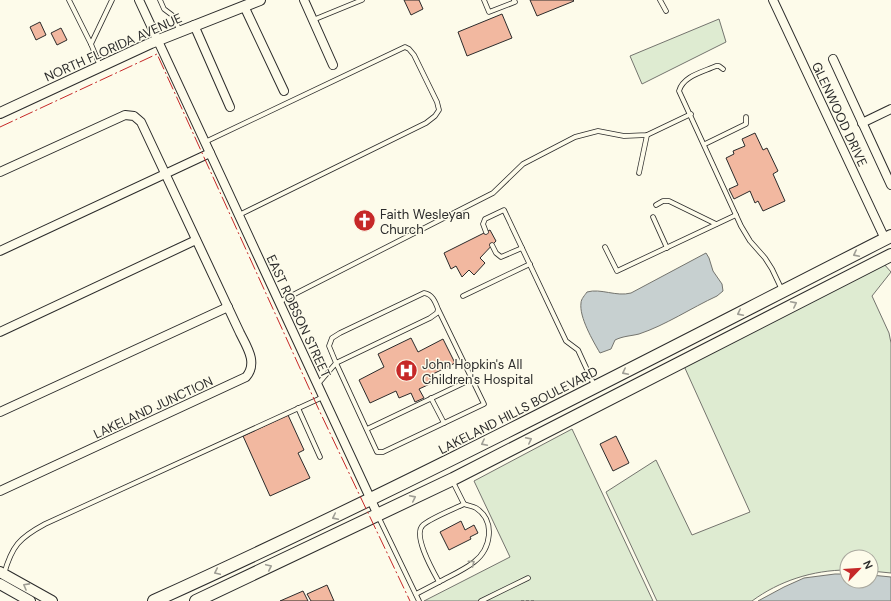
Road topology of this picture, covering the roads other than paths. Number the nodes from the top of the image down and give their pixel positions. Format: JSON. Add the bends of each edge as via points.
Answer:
{"nodes":[{"id":1,"x":69,"y":0,"type":"edge"},
{"id":2,"x":112,"y":0,"type":"edge"},
{"id":3,"x":139,"y":0,"type":"edge"},
{"id":4,"x":160,"y":0,"type":"edge"},
{"id":5,"x":260,"y":0,"type":"edge"},
{"id":6,"x":304,"y":0,"type":"edge"},
{"id":7,"x":362,"y":0,"type":"edge"},
{"id":8,"x":484,"y":0,"type":"edge"},
{"id":9,"x":514,"y":0,"type":"edge"},
{"id":10,"x":660,"y":0,"type":"edge"},
{"id":11,"x":773,"y":0,"type":"edge"},
{"id":12,"x":244,"y":6,"type":"junction"},
{"id":13,"x":666,"y":11,"type":"dead end"},
{"id":14,"x":313,"y":20,"type":"junction"},
{"id":15,"x":194,"y":26,"type":"junction"},
{"id":16,"x":180,"y":31,"type":"junction"},
{"id":17,"x":158,"y":40,"type":"junction"},
{"id":18,"x":91,"y":44,"type":"junction"},
{"id":19,"x":833,"y":59,"type":"dead end"},
{"id":20,"x":333,"y":65,"type":"dead end"},
{"id":21,"x":100,"y":66,"type":"junction"},
{"id":22,"x":723,"y":69,"type":"dead end"},
{"id":23,"x":284,"y":91,"type":"dead end"},
{"id":24,"x":230,"y":107,"type":"dead end"},
{"id":25,"x":891,"y":109,"type":"edge"},
{"id":26,"x":0,"y":113,"type":"edge"},
{"id":27,"x":691,"y":114,"type":"junction"},
{"id":28,"x":746,"y":117,"type":"dead end"},
{"id":29,"x":862,"y":123,"type":"junction"},
{"id":30,"x":647,"y":135,"type":"junction"},
{"id":31,"x":205,"y":142,"type":"junction"},
{"id":32,"x":705,"y":144,"type":"junction"},
{"id":33,"x":210,"y":153,"type":"junction"},
{"id":34,"x":0,"y":172,"type":"edge"},
{"id":35,"x":639,"y":173,"type":"dead end"},
{"id":36,"x":165,"y":174,"type":"junction"},
{"id":37,"x":891,"y":185,"type":"edge"},
{"id":38,"x":656,"y":205,"type":"dead end"},
{"id":39,"x":239,"y":215,"type":"junction"},
{"id":40,"x":736,"y":216,"type":"junction"},
{"id":41,"x":653,"y":217,"type":"dead end"},
{"id":42,"x":716,"y":224,"type":"junction"},
{"id":43,"x":486,"y":232,"type":"dead end"},
{"id":44,"x":888,"y":238,"type":"edge"},
{"id":45,"x":196,"y":240,"type":"junction"},
{"id":46,"x":492,"y":245,"type":"dead end"},
{"id":47,"x":605,"y":247,"type":"dead end"},
{"id":48,"x":522,"y":248,"type":"junction"},
{"id":49,"x":667,"y":248,"type":"junction"},
{"id":50,"x":0,"y":251,"type":"edge"},
{"id":51,"x":891,"y":255,"type":"edge"},
{"id":52,"x":530,"y":264,"type":"junction"},
{"id":53,"x":783,"y":292,"type":"junction"},
{"id":54,"x":463,"y":296,"type":"dead end"},
{"id":55,"x":279,"y":302,"type":"junction"},
{"id":56,"x":228,"y":307,"type":"junction"},
{"id":57,"x":438,"y":309,"type":"junction"},
{"id":58,"x":0,"y":332,"type":"edge"},
{"id":59,"x":336,"y":363,"type":"junction"},
{"id":60,"x":659,"y":373,"type":"junction"},
{"id":61,"x":472,"y":379,"type":"junction"},
{"id":62,"x":318,"y":384,"type":"junction"},
{"id":63,"x":595,"y":387,"type":"junction"},
{"id":64,"x":323,"y":397,"type":"junction"},
{"id":65,"x":432,"y":398,"type":"junction"},
{"id":66,"x":298,"y":408,"type":"junction"},
{"id":67,"x":0,"y":412,"type":"edge"},
{"id":68,"x":444,"y":423,"type":"junction"},
{"id":69,"x":367,"y":429,"type":"junction"},
{"id":70,"x":320,"y":457,"type":"dead end"},
{"id":71,"x":451,"y":480,"type":"junction"},
{"id":72,"x":0,"y":491,"type":"edge"},
{"id":73,"x":370,"y":500,"type":"junction"},
{"id":74,"x":464,"y":504,"type":"junction"},
{"id":75,"x":378,"y":515,"type":"junction"},
{"id":76,"x":1,"y":577,"type":"edge"},
{"id":77,"x":528,"y":578,"type":"dead end"},
{"id":78,"x":439,"y":582,"type":"junction"},
{"id":79,"x":416,"y":594,"type":"junction"},
{"id":80,"x":30,"y":601,"type":"edge"},
{"id":81,"x":52,"y":601,"type":"edge"},
{"id":82,"x":154,"y":601,"type":"edge"},
{"id":83,"x":196,"y":601,"type":"edge"},
{"id":84,"x":419,"y":601,"type":"edge"},
{"id":85,"x":481,"y":601,"type":"edge"}],
"edges":[{"from":1,"to":18,"type":"lane"},
{"from":2,"to":18,"type":"lane"},
{"from":3,"to":17,"type":"street","name":"EAST ROBSON STREET"},
{"from":4,"to":16,"type":"lane"},
{"from":5,"to":12,"type":"street","name":"NORTH FLORIDA AVENUE"},
{"from":6,"to":14,"type":"street"},
{"from":7,"to":14,"type":"lane"},
{"from":8,"to":9,"type":"lane","via":[[489,12],[515,2]]},
{"from":10,"to":13,"type":"lane"},
{"from":11,"to":44,"type":"street","name":"GLENWOOD DRIVE"},
{"from":12,"to":15,"type":"street","name":"NORTH FLORIDA AVENUE"},
{"from":12,"to":23,"type":"street"},
{"from":14,"to":20,"type":"street"},
{"from":15,"to":16,"type":"street","name":"NORTH FLORIDA AVENUE"},
{"from":15,"to":24,"type":"street"},
{"from":16,"to":17,"type":"street","name":"NORTH FLORIDA AVENUE"},
{"from":17,"to":21,"type":"street","name":"NORTH FLORIDA AVENUE"},
{"from":17,"to":31,"type":"street","name":"EAST ROBSON STREET"},
{"from":18,"to":21,"type":"lane"},
{"from":19,"to":29,"type":"street"},
{"from":21,"to":26,"type":"street","name":"NORTH FLORIDA AVENUE"},
{"from":22,"to":27,"type":"lane","via":[[716,66],[686,79],[681,85],[679,91]]},
{"from":25,"to":29,"type":"street"},
{"from":27,"to":30,"type":"lane"},
{"from":27,"to":32,"type":"lane"},
{"from":28,"to":32,"type":"lane","via":[[746,124]]},
{"from":29,"to":37,"type":"street"},
{"from":30,"to":35,"type":"lane"},
{"from":30,"to":55,"type":"lane","via":[[624,136],[598,131],[575,136],[523,164],[493,193]]},
{"from":31,"to":33,"type":"street","name":"EAST ROBSON STREET"},
{"from":31,"to":39,"type":"lane","via":[[405,47],[414,55],[437,102],[439,110],[426,123]]},
{"from":32,"to":40,"type":"lane"},
{"from":33,"to":36,"type":"street"},
{"from":33,"to":39,"type":"street","name":"EAST ROBSON STREET"},
{"from":34,"to":36,"type":"street","name":"LAKELAND JUNCTION","via":[[125,115],[134,116],[141,122]]},
{"from":36,"to":45,"type":"street","name":"LAKELAND JUNCTION"},
{"from":36,"to":50,"type":"street"},
{"from":38,"to":42,"type":"lane","via":[[669,201]]},
{"from":39,"to":55,"type":"street","name":"EAST ROBSON STREET"},
{"from":40,"to":42,"type":"lane"},
{"from":40,"to":53,"type":"lane","via":[[750,241],[766,258]]},
{"from":41,"to":49,"type":"lane"},
{"from":42,"to":49,"type":"lane"},
{"from":43,"to":48,"type":"lane","via":[[483,224],[486,219],[504,210]]},
{"from":44,"to":53,"type":"main road","name":"LAKELAND HILLS BOULEVARD","one_way":true},
{"from":45,"to":56,"type":"street","name":"LAKELAND JUNCTION"},
{"from":45,"to":58,"type":"street"},
{"from":46,"to":48,"type":"lane","via":[[496,254],[501,257]]},
{"from":47,"to":49,"type":"lane","via":[[617,271]]},
{"from":48,"to":52,"type":"lane"},
{"from":60,"to":51,"type":"main road","one_way":true},
{"from":52,"to":54,"type":"lane"},
{"from":52,"to":63,"type":"lane","via":[[566,341],[578,350]]},
{"from":53,"to":60,"type":"main road","via":[[779,303],[767,311],[679,355]]},
{"from":53,"to":63,"type":"main road","name":"LAKELAND HILLS BOULEVARD","one_way":true},
{"from":55,"to":62,"type":"street","name":"EAST ROBSON STREET"},
{"from":56,"to":67,"type":"street"},
{"from":56,"to":72,"type":"street","name":"LAKELAND JUNCTION","via":[[252,359],[250,372],[246,376]]},
{"from":57,"to":59,"type":"lane","via":[[430,318]]},
{"from":57,"to":59,"type":"lane","via":[[432,297],[424,293],[340,333],[332,338],[329,346]]},
{"from":57,"to":61,"type":"lane"},
{"from":59,"to":62,"type":"lane"},
{"from":59,"to":69,"type":"lane"},
{"from":71,"to":60,"type":"main road","one_way":true},
{"from":61,"to":65,"type":"lane"},
{"from":61,"to":68,"type":"lane","via":[[484,404]]},
{"from":62,"to":64,"type":"street","name":"EAST ROBSON STREET"},
{"from":63,"to":73,"type":"main road","name":"LAKELAND HILLS BOULEVARD","one_way":true},
{"from":64,"to":66,"type":"lane"},
{"from":64,"to":73,"type":"street","name":"EAST ROBSON STREET"},
{"from":65,"to":68,"type":"lane"},
{"from":65,"to":69,"type":"lane"},
{"from":66,"to":70,"type":"lane"},
{"from":66,"to":76,"type":"lane","via":[[35,530],[12,550]]},
{"from":68,"to":69,"type":"lane","via":[[384,452],[377,452]]},
{"from":71,"to":74,"type":"lane"},
{"from":75,"to":71,"type":"main road","one_way":true},
{"from":73,"to":75,"type":"street","name":"EAST ROBSON STREET"},
{"from":73,"to":82,"type":"main road","name":"LAKELAND HILLS BOULEVARD","one_way":true},
{"from":74,"to":78,"type":"lane","via":[[420,528],[420,542]]},
{"from":78,"to":74,"type":"lane","one_way":true,"via":[[475,562],[487,546],[490,530],[486,519],[476,508]]},
{"from":75,"to":79,"type":"lane","name":"EAST ROBSON STREET"},
{"from":83,"to":75,"type":"main road","one_way":true},
{"from":76,"to":80,"type":"street"},
{"from":81,"to":76,"type":"street","one_way":true},
{"from":77,"to":85,"type":"lane"},
{"from":78,"to":79,"type":"lane"},
{"from":79,"to":84,"type":"lane","name":"EAST ROBSON STREET"}]}
